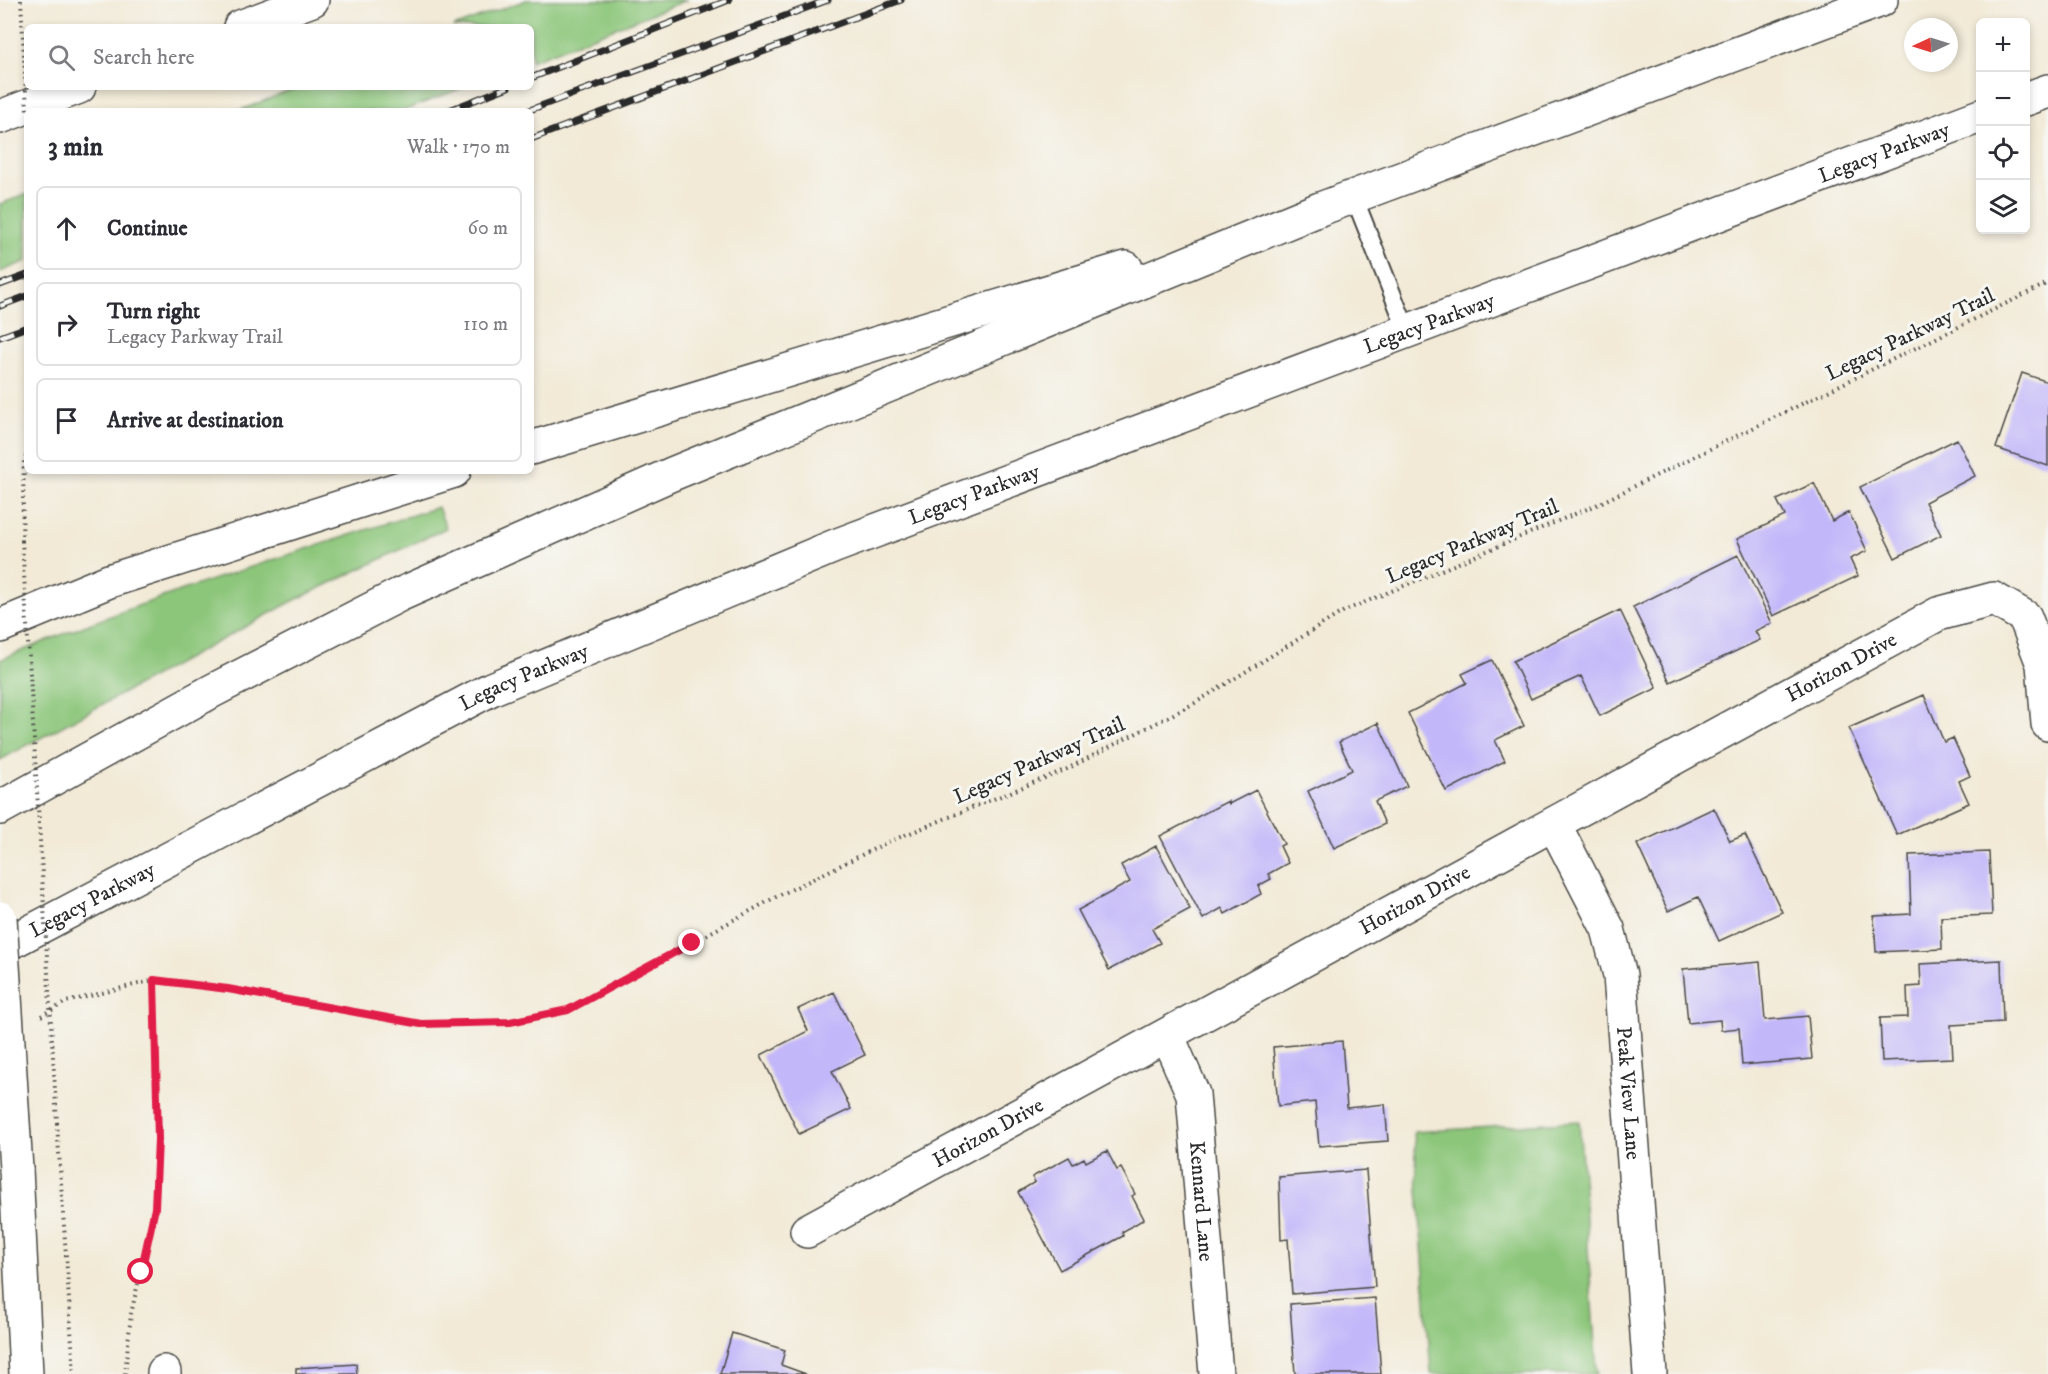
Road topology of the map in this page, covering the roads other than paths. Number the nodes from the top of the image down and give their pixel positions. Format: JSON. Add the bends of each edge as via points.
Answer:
{"nodes":[{"id":1,"x":312,"y":0,"type":"edge"},
{"id":2,"x":1881,"y":0,"type":"edge"},
{"id":3,"x":248,"y":24,"type":"edge"},
{"id":4,"x":71,"y":90,"type":"edge"},
{"id":5,"x":2048,"y":91,"type":"edge"},
{"id":6,"x":2030,"y":97,"type":"edge"},
{"id":7,"x":0,"y":117,"type":"edge"},
{"id":8,"x":1976,"y":118,"type":"edge"},
{"id":9,"x":1354,"y":197,"type":"junction"},
{"id":10,"x":1320,"y":209,"type":"junction"},
{"id":11,"x":1407,"y":331,"type":"junction"},
{"id":12,"x":534,"y":447,"type":"edge"},
{"id":13,"x":445,"y":474,"type":"edge"},
{"id":14,"x":0,"y":626,"type":"edge"},
{"id":15,"x":2048,"y":724,"type":"edge"},
{"id":16,"x":0,"y":808,"type":"edge"},
{"id":17,"x":1554,"y":824,"type":"junction"},
{"id":18,"x":0,"y":918,"type":"edge"},
{"id":19,"x":0,"y":948,"type":"edge"},
{"id":20,"x":1167,"y":1035,"type":"junction"},
{"id":21,"x":807,"y":1231,"type":"dead end"},
{"id":22,"x":27,"y":1374,"type":"edge"},
{"id":23,"x":1216,"y":1374,"type":"edge"},
{"id":24,"x":1650,"y":1374,"type":"edge"}],
"edges":[{"from":1,"to":3,"type":"main road"},
{"from":2,"to":9,"type":"main road"},
{"from":4,"to":7,"type":"main road"},
{"from":5,"to":6,"type":"main road"},
{"from":8,"to":11,"type":"main road","name":"Legacy Parkway"},
{"from":9,"to":10,"type":"main road"},
{"from":9,"to":11,"type":"lane"},
{"from":10,"to":12,"type":"main road"},
{"from":10,"to":16,"type":"main road","via":[[672,474],[399,595],[212,691]]},
{"from":11,"to":19,"type":"main road","name":"Legacy Parkway","via":[[835,546],[491,689]]},
{"from":13,"to":14,"type":"main road","via":[[110,581]]},
{"from":15,"to":17,"type":"main road","name":"Horizon Drive","via":[[2043,664],[2025,617],[1994,599],[1938,614]]},
{"from":17,"to":20,"type":"main road","name":"Horizon Drive"},
{"from":17,"to":24,"type":"main road","name":"Peak View Lane","via":[[1608,929],[1620,975]]},
{"from":18,"to":22,"type":"main road","bridge":true},
{"from":20,"to":21,"type":"main road","name":"Horizon Drive"},
{"from":20,"to":23,"type":"main road","name":"Kennard Lane","via":[[1192,1094]]}]}
